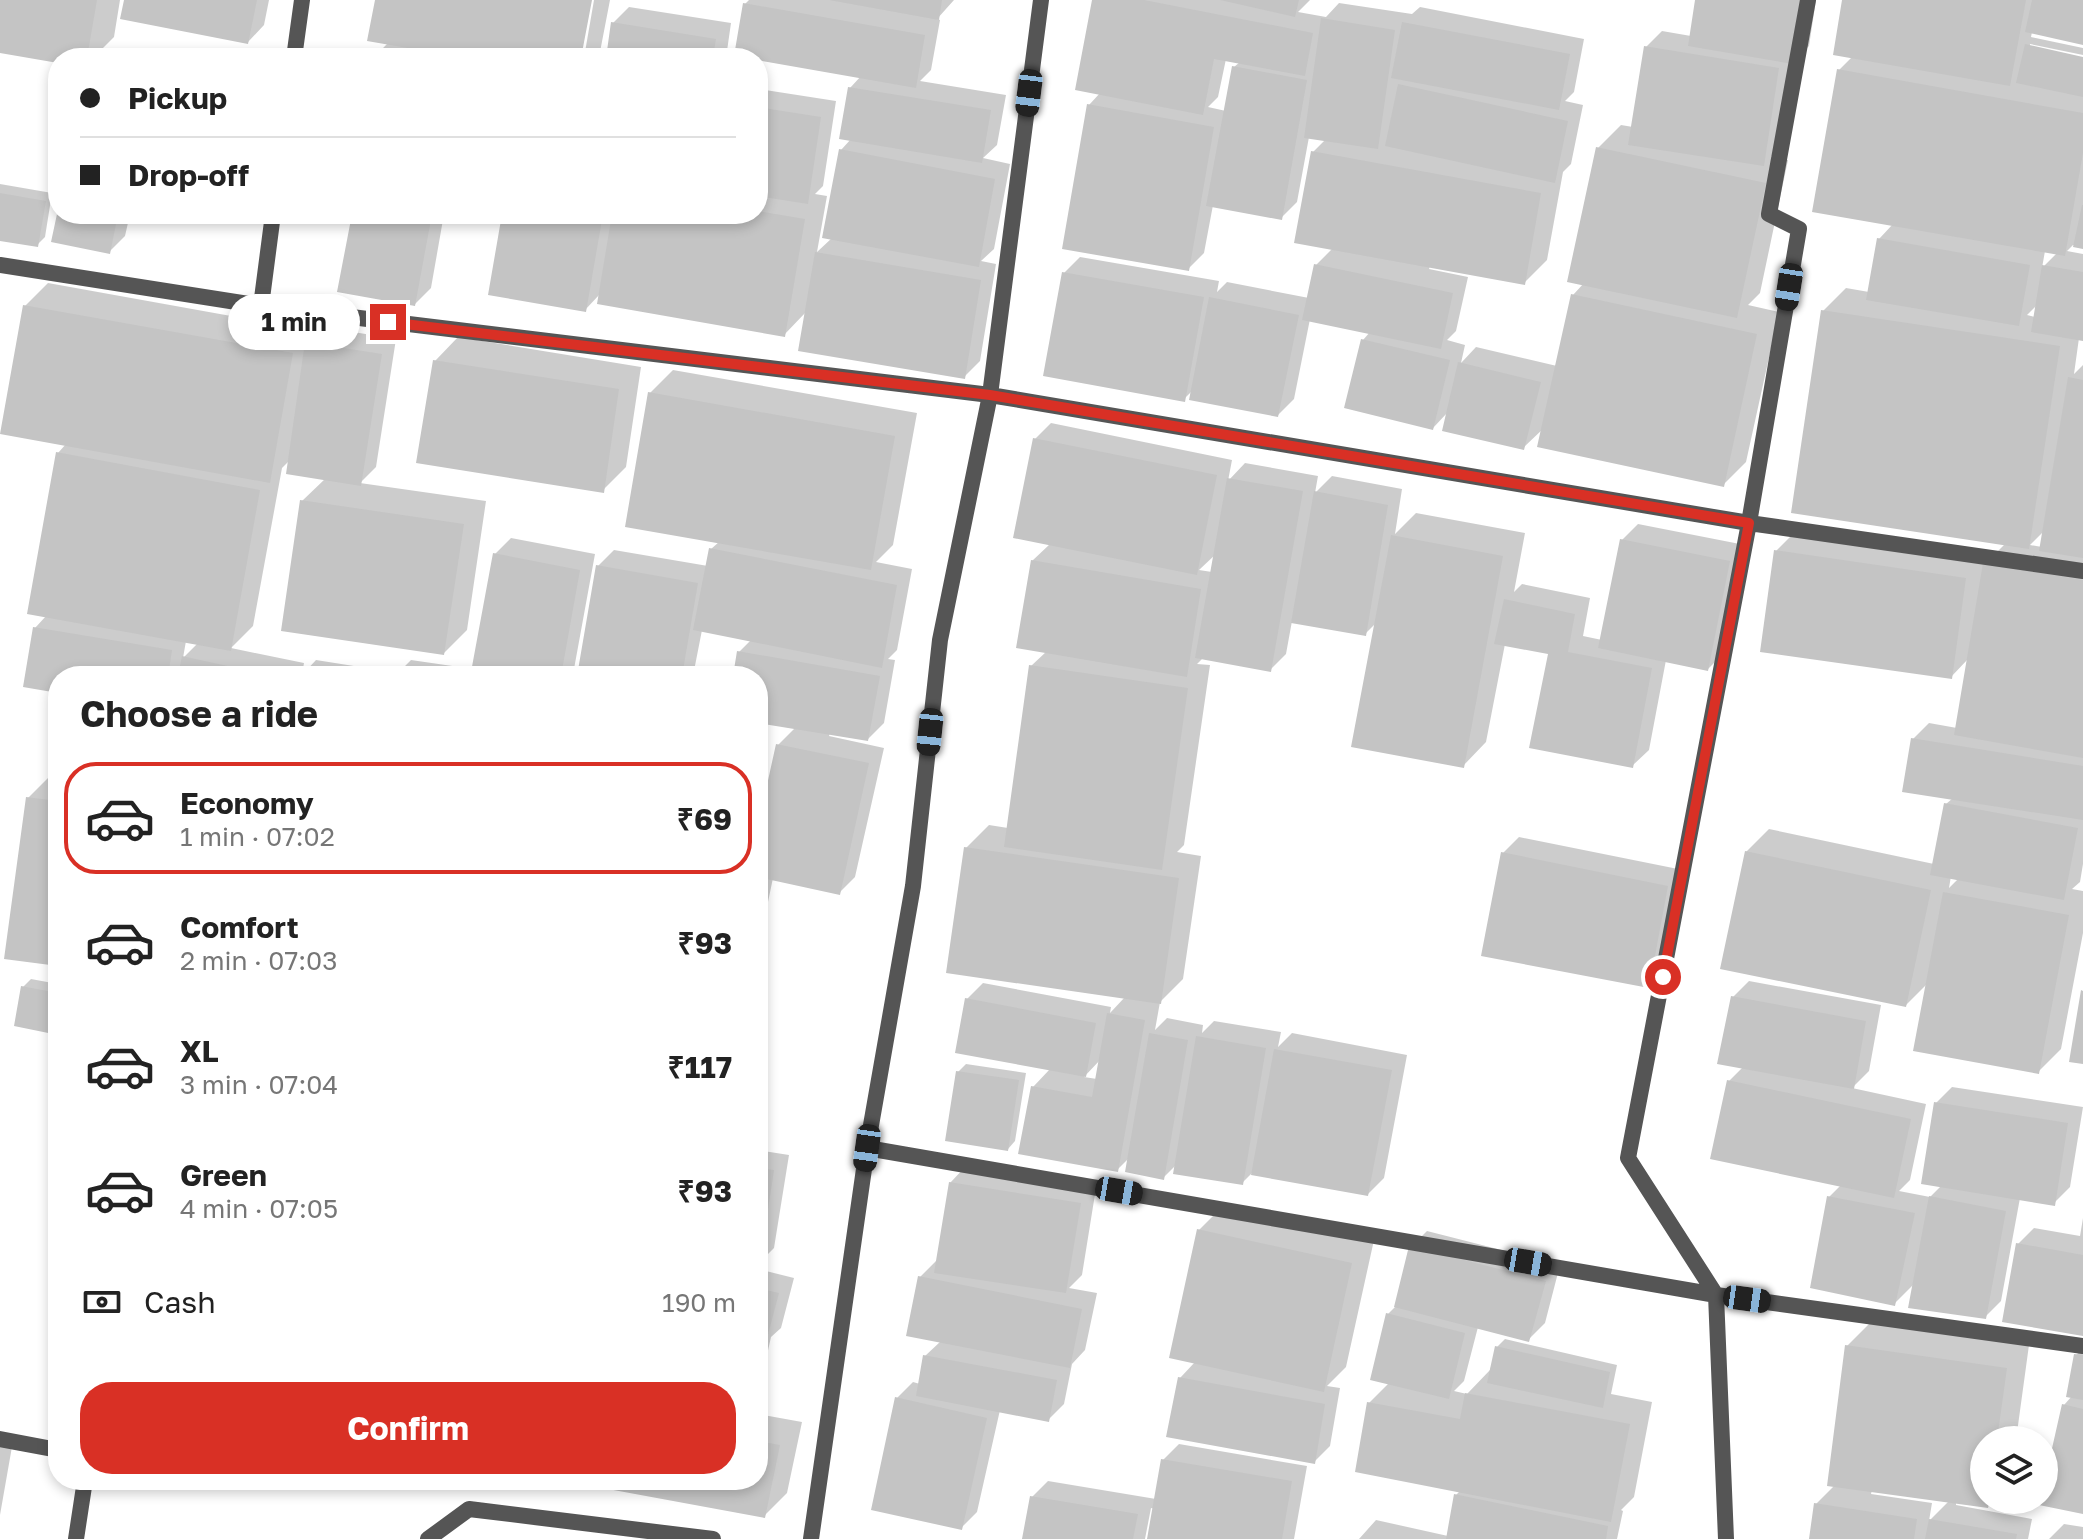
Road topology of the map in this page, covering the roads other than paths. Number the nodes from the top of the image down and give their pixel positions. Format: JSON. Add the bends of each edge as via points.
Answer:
{"nodes":[{"id":1,"x":302,"y":0,"type":"edge"},
{"id":2,"x":1041,"y":0,"type":"edge"},
{"id":3,"x":1808,"y":0,"type":"edge"},
{"id":4,"x":295,"y":48,"type":"edge"},
{"id":5,"x":272,"y":224,"type":"edge"},
{"id":6,"x":0,"y":265,"type":"edge"},
{"id":7,"x":261,"y":306,"type":"junction"},
{"id":8,"x":990,"y":395,"type":"junction"},
{"id":9,"x":1749,"y":523,"type":"junction"},
{"id":10,"x":2083,"y":571,"type":"edge"},
{"id":11,"x":867,"y":1148,"type":"junction"},
{"id":12,"x":1716,"y":1295,"type":"junction"},
{"id":13,"x":2083,"y":1346,"type":"edge"},
{"id":14,"x":0,"y":1439,"type":"edge"},
{"id":15,"x":48,"y":1448,"type":"edge"},
{"id":16,"x":83,"y":1490,"type":"edge"},
{"id":17,"x":76,"y":1539,"type":"edge"},
{"id":18,"x":428,"y":1539,"type":"edge"},
{"id":19,"x":713,"y":1539,"type":"edge"},
{"id":20,"x":811,"y":1539,"type":"edge"},
{"id":21,"x":1726,"y":1539,"type":"edge"}],
"edges":[{"from":1,"to":4,"type":"street"},
{"from":2,"to":8,"type":"street"},
{"from":3,"to":9,"type":"street","via":[[1769,214],[1799,229]]},
{"from":5,"to":7,"type":"street"},
{"from":6,"to":7,"type":"street"},
{"from":7,"to":8,"type":"street"},
{"from":8,"to":9,"type":"street"},
{"from":8,"to":11,"type":"street","via":[[940,640],[913,886]]},
{"from":9,"to":10,"type":"street"},
{"from":9,"to":12,"type":"street","via":[[1628,1158]]},
{"from":11,"to":12,"type":"street"},
{"from":11,"to":20,"type":"street"},
{"from":12,"to":13,"type":"street"},
{"from":12,"to":21,"type":"street"},
{"from":14,"to":15,"type":"street"},
{"from":16,"to":17,"type":"street"},
{"from":18,"to":19,"type":"street","via":[[469,1509]]}]}
